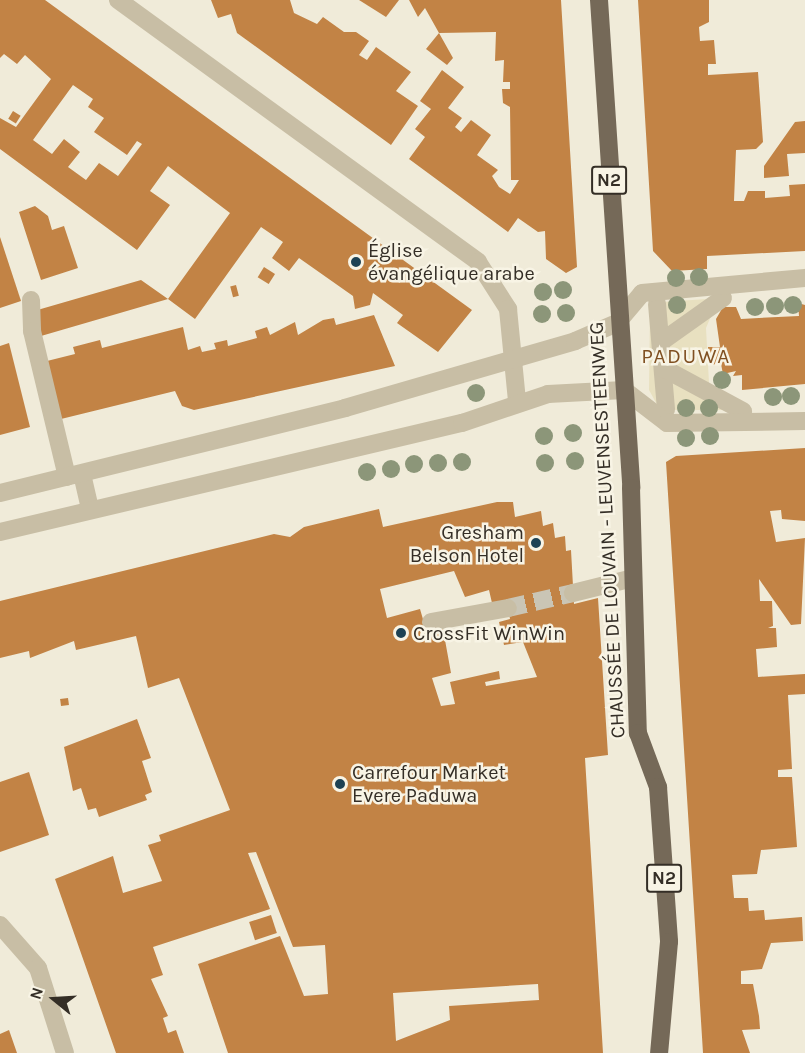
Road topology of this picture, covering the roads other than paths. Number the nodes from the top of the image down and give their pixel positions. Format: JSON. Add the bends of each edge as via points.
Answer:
{"nodes":[{"id":1,"x":118,"y":0,"type":"edge"},
{"id":2,"x":599,"y":0,"type":"edge"},
{"id":3,"x":805,"y":278,"type":"edge"},
{"id":4,"x":723,"y":298,"type":"dead end"},
{"id":5,"x":31,"y":300,"type":"dead end"},
{"id":6,"x":657,"y":304,"type":"dead end"},
{"id":7,"x":617,"y":323,"type":"junction"},
{"id":8,"x":661,"y":342,"type":"junction"},
{"id":9,"x":511,"y":358,"type":"junction"},
{"id":10,"x":663,"y":368,"type":"junction"},
{"id":11,"x":624,"y":390,"type":"junction"},
{"id":12,"x":517,"y":401,"type":"junction"},
{"id":13,"x":666,"y":410,"type":"dead end"},
{"id":14,"x":743,"y":411,"type":"dead end"},
{"id":15,"x":805,"y":421,"type":"edge"},
{"id":16,"x":74,"y":475,"type":"junction"},
{"id":17,"x":0,"y":493,"type":"edge"},
{"id":18,"x":90,"y":510,"type":"junction"},
{"id":19,"x":0,"y":532,"type":"edge"},
{"id":20,"x":633,"y":578,"type":"junction"},
{"id":21,"x":573,"y":592,"type":"tunnel mouth"},
{"id":22,"x":508,"y":608,"type":"tunnel mouth"},
{"id":23,"x":431,"y":622,"type":"dead end"},
{"id":24,"x":0,"y":925,"type":"edge"},
{"id":25,"x":65,"y":1053,"type":"edge"},
{"id":26,"x":659,"y":1053,"type":"edge"}],
"edges":[{"from":1,"to":9,"type":"street","via":[[478,262],[508,309]]},
{"from":2,"to":7,"type":"main road","name":"CHAUSSÉE DE LOUVAIN - LEUVENSESTEENWEG","number":"N2"},
{"from":3,"to":7,"type":"street","via":[[642,293]]},
{"from":4,"to":8,"type":"street"},
{"from":5,"to":16,"type":"street","via":[[32,332]]},
{"from":6,"to":8,"type":"street"},
{"from":7,"to":9,"type":"street"},
{"from":7,"to":11,"type":"main road","name":"CHAUSSÉE DE LOUVAIN - LEUVENSESTEENWEG","number":"N2"},
{"from":8,"to":10,"type":"street"},
{"from":9,"to":12,"type":"street"},
{"from":9,"to":16,"type":"street","via":[[345,408]]},
{"from":10,"to":13,"type":"street"},
{"from":10,"to":14,"type":"street"},
{"from":11,"to":12,"type":"street"},
{"from":11,"to":15,"type":"street","via":[[667,423]]},
{"from":11,"to":20,"type":"main road","name":"CHAUSSÉE DE LOUVAIN - LEUVENSESTEENWEG","number":"N2"},
{"from":12,"to":18,"type":"street","via":[[462,423]]},
{"from":16,"to":17,"type":"street"},
{"from":16,"to":18,"type":"street"},
{"from":18,"to":19,"type":"street"},
{"from":20,"to":21,"type":"street"},
{"from":20,"to":26,"type":"main road","name":"CHAUSSÉE DE LOUVAIN - LEUVENSESTEENWEG","number":"N2","via":[[638,733],[658,787],[669,942]]},
{"from":22,"to":23,"type":"street"},
{"from":24,"to":25,"type":"street","via":[[38,968]]}]}
